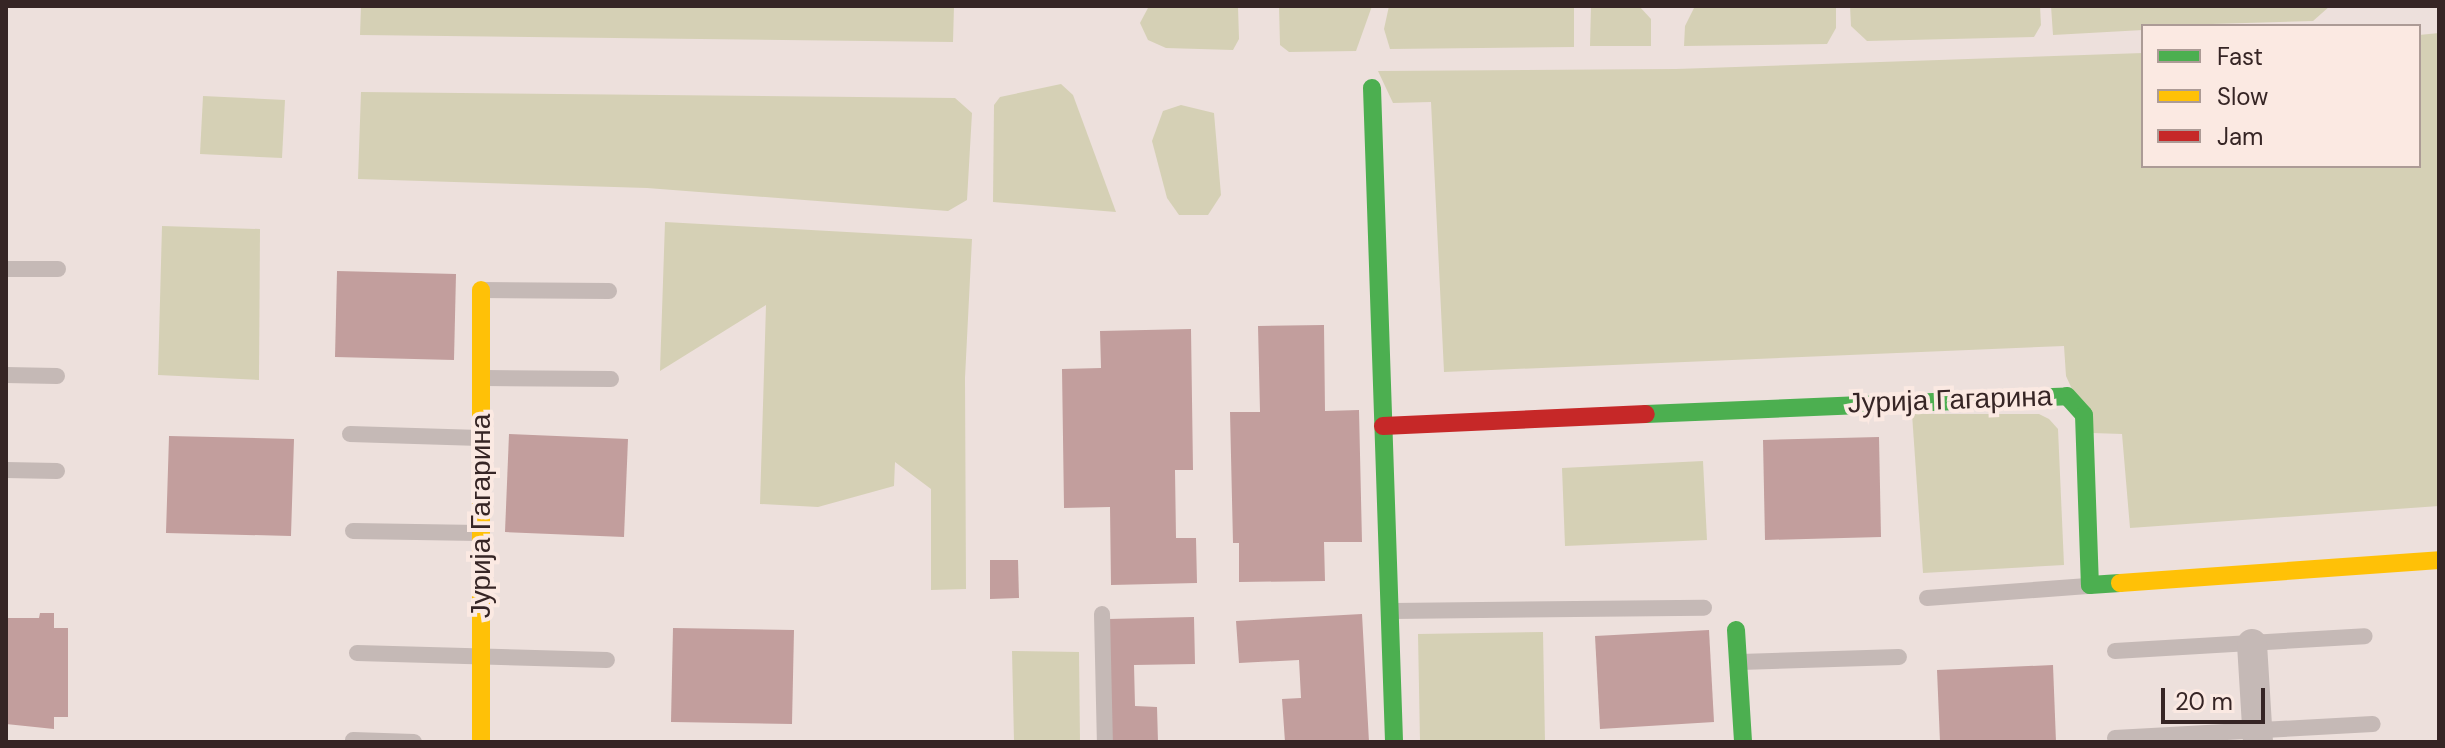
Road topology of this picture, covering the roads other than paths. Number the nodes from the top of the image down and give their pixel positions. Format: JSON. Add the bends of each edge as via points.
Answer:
{"nodes":[{"id":1,"x":1372,"y":88,"type":"dead end"},
{"id":2,"x":6,"y":269,"type":"edge"},
{"id":3,"x":58,"y":269,"type":"dead end"},
{"id":4,"x":481,"y":290,"type":"joint"},
{"id":5,"x":609,"y":291,"type":"dead end"},
{"id":6,"x":6,"y":375,"type":"edge"},
{"id":7,"x":57,"y":376,"type":"dead end"},
{"id":8,"x":480,"y":378,"type":"junction"},
{"id":9,"x":611,"y":379,"type":"dead end"},
{"id":10,"x":1383,"y":426,"type":"junction"},
{"id":11,"x":350,"y":434,"type":"dead end"},
{"id":12,"x":481,"y":438,"type":"junction"},
{"id":13,"x":6,"y":470,"type":"edge"},
{"id":14,"x":57,"y":471,"type":"dead end"},
{"id":15,"x":353,"y":531,"type":"dead end"},
{"id":16,"x":481,"y":533,"type":"junction"},
{"id":17,"x":2439,"y":560,"type":"edge"},
{"id":18,"x":2090,"y":585,"type":"junction"},
{"id":19,"x":1927,"y":598,"type":"dead end"},
{"id":20,"x":1704,"y":608,"type":"dead end"},
{"id":21,"x":1386,"y":611,"type":"junction"},
{"id":22,"x":1102,"y":614,"type":"dead end"},
{"id":23,"x":1736,"y":630,"type":"dead end"},
{"id":24,"x":2365,"y":636,"type":"dead end"},
{"id":25,"x":2252,"y":644,"type":"junction"},
{"id":26,"x":2115,"y":651,"type":"dead end"},
{"id":27,"x":357,"y":653,"type":"dead end"},
{"id":28,"x":480,"y":656,"type":"junction"},
{"id":29,"x":1899,"y":657,"type":"dead end"},
{"id":30,"x":607,"y":660,"type":"dead end"},
{"id":31,"x":1738,"y":662,"type":"junction"},
{"id":32,"x":2373,"y":724,"type":"dead end"},
{"id":33,"x":2258,"y":736,"type":"edge"},
{"id":34,"x":2115,"y":738,"type":"dead end"},
{"id":35,"x":353,"y":740,"type":"edge"},
{"id":36,"x":414,"y":742,"type":"edge"},
{"id":37,"x":481,"y":742,"type":"edge"},
{"id":38,"x":1105,"y":742,"type":"edge"},
{"id":39,"x":1394,"y":742,"type":"edge"},
{"id":40,"x":1743,"y":742,"type":"edge"}],
"edges":[{"from":1,"to":10,"type":"street"},
{"from":2,"to":3,"type":"lane"},
{"from":4,"to":5,"type":"lane"},
{"from":4,"to":8,"type":"street","name":"Јурија Гагарина"},
{"from":6,"to":7,"type":"lane"},
{"from":8,"to":9,"type":"lane"},
{"from":8,"to":12,"type":"street","name":"Јурија Гагарина"},
{"from":10,"to":18,"type":"street","name":"Јурија Гагарина","via":[[2067,396],[2084,415]]},
{"from":10,"to":21,"type":"street"},
{"from":11,"to":12,"type":"lane"},
{"from":12,"to":16,"type":"street","name":"Јурија Гагарина"},
{"from":13,"to":14,"type":"lane"},
{"from":15,"to":16,"type":"lane"},
{"from":16,"to":28,"type":"street","name":"Јурија Гагарина"},
{"from":17,"to":18,"type":"street"},
{"from":18,"to":19,"type":"lane"},
{"from":20,"to":21,"type":"lane"},
{"from":21,"to":39,"type":"street"},
{"from":22,"to":38,"type":"lane"},
{"from":23,"to":31,"type":"street"},
{"from":24,"to":25,"type":"lane"},
{"from":25,"to":26,"type":"lane"},
{"from":25,"to":33,"type":"street"},
{"from":27,"to":28,"type":"lane"},
{"from":28,"to":30,"type":"lane"},
{"from":28,"to":37,"type":"street","name":"Јурија Гагарина"},
{"from":29,"to":31,"type":"lane"},
{"from":31,"to":40,"type":"street"},
{"from":32,"to":33,"type":"lane"},
{"from":33,"to":34,"type":"lane"},
{"from":35,"to":36,"type":"lane"}]}
